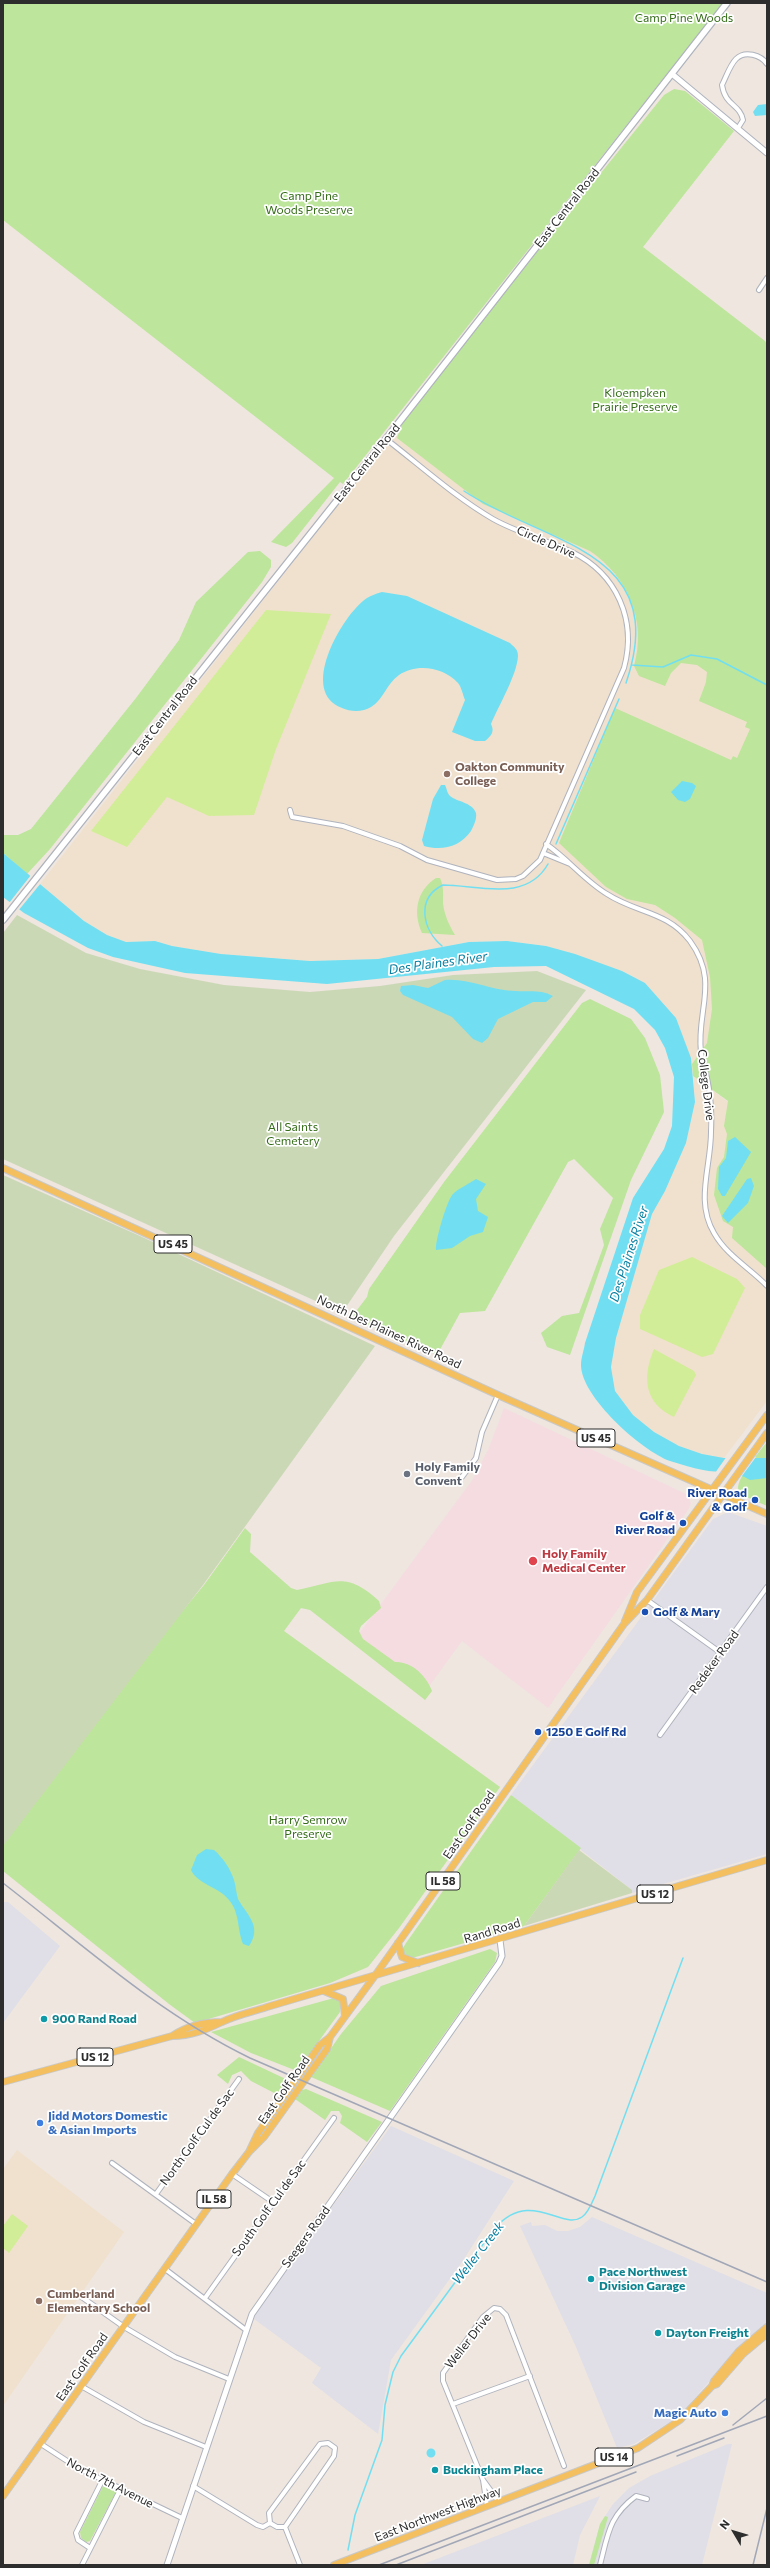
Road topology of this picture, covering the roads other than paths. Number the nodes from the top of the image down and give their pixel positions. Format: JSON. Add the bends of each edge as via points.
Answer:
{"nodes":[{"id":1,"x":727,"y":3,"type":"edge"},
{"id":2,"x":767,"y":64,"type":"edge"},
{"id":3,"x":672,"y":74,"type":"junction"},
{"id":4,"x":738,"y":128,"type":"junction"},
{"id":5,"x":767,"y":153,"type":"edge"},
{"id":6,"x":767,"y":278,"type":"edge"},
{"id":7,"x":758,"y":290,"type":"dead end"},
{"id":8,"x":386,"y":439,"type":"junction"},
{"id":9,"x":290,"y":810,"type":"dead end"},
{"id":10,"x":546,"y":844,"type":"junction"},
{"id":11,"x":543,"y":853,"type":"junction"},
{"id":12,"x":572,"y":864,"type":"junction"},
{"id":13,"x":3,"y":920,"type":"edge"},
{"id":14,"x":3,"y":1168,"type":"edge"},
{"id":15,"x":767,"y":1285,"type":"edge"},
{"id":16,"x":498,"y":1395,"type":"junction"},
{"id":17,"x":767,"y":1415,"type":"edge"},
{"id":18,"x":766,"y":1435,"type":"edge"},
{"id":19,"x":462,"y":1477,"type":"dead end"},
{"id":20,"x":712,"y":1490,"type":"junction"},
{"id":21,"x":723,"y":1495,"type":"junction"},
{"id":22,"x":767,"y":1514,"type":"edge"},
{"id":23,"x":767,"y":1587,"type":"edge"},
{"id":24,"x":647,"y":1600,"type":"junction"},
{"id":25,"x":624,"y":1624,"type":"junction"},
{"id":26,"x":721,"y":1653,"type":"junction"},
{"id":27,"x":660,"y":1735,"type":"dead end"},
{"id":28,"x":767,"y":1860,"type":"edge"},
{"id":29,"x":500,"y":1940,"type":"junction"},
{"id":30,"x":398,"y":1943,"type":"junction"},
{"id":31,"x":420,"y":1964,"type":"junction"},
{"id":32,"x":374,"y":1977,"type":"junction"},
{"id":33,"x":324,"y":1991,"type":"junction"},
{"id":34,"x":345,"y":2017,"type":"junction"},
{"id":35,"x":239,"y":2079,"type":"dead end"},
{"id":36,"x":3,"y":2082,"type":"edge"},
{"id":37,"x":334,"y":2118,"type":"dead end"},
{"id":38,"x":112,"y":2163,"type":"dead end"},
{"id":39,"x":232,"y":2174,"type":"junction"},
{"id":40,"x":156,"y":2194,"type":"junction"},
{"id":41,"x":273,"y":2202,"type":"junction"},
{"id":42,"x":196,"y":2224,"type":"junction"},
{"id":43,"x":165,"y":2269,"type":"junction"},
{"id":44,"x":76,"y":2293,"type":"dead end"},
{"id":45,"x":205,"y":2298,"type":"junction"},
{"id":46,"x":124,"y":2327,"type":"junction"},
{"id":47,"x":767,"y":2327,"type":"edge"},
{"id":48,"x":246,"y":2330,"type":"junction"},
{"id":49,"x":767,"y":2334,"type":"edge"},
{"id":50,"x":530,"y":2376,"type":"junction"},
{"id":51,"x":228,"y":2379,"type":"junction"},
{"id":52,"x":81,"y":2386,"type":"junction"},
{"id":53,"x":712,"y":2386,"type":"junction"},
{"id":54,"x":453,"y":2404,"type":"junction"},
{"id":55,"x":41,"y":2444,"type":"junction"},
{"id":56,"x":206,"y":2446,"type":"junction"},
{"id":57,"x":564,"y":2466,"type":"dead end"},
{"id":58,"x":483,"y":2480,"type":"junction"},
{"id":59,"x":102,"y":2481,"type":"junction"},
{"id":60,"x":193,"y":2486,"type":"junction"},
{"id":61,"x":120,"y":2490,"type":"junction"},
{"id":62,"x":3,"y":2496,"type":"edge"},
{"id":63,"x":647,"y":2499,"type":"dead end"},
{"id":64,"x":499,"y":2502,"type":"junction"},
{"id":65,"x":487,"y":2506,"type":"junction"},
{"id":66,"x":182,"y":2518,"type":"junction"},
{"id":67,"x":270,"y":2524,"type":"junction"},
{"id":68,"x":285,"y":2527,"type":"junction"},
{"id":69,"x":90,"y":2548,"type":"junction"},
{"id":70,"x":82,"y":2565,"type":"edge"},
{"id":71,"x":167,"y":2565,"type":"edge"},
{"id":72,"x":300,"y":2565,"type":"edge"},
{"id":73,"x":334,"y":2565,"type":"edge"},
{"id":74,"x":600,"y":2565,"type":"edge"}],
"edges":[{"from":1,"to":3,"type":"main road","name":"East Central Road"},
{"from":2,"to":4,"type":"street","via":[[762,57],[741,56],[735,60],[722,85],[728,102],[742,112],[743,120]]},
{"from":3,"to":4,"type":"street"},
{"from":3,"to":8,"type":"main road","name":"East Central Road"},
{"from":4,"to":5,"type":"street"},
{"from":6,"to":7,"type":"street"},
{"from":8,"to":10,"type":"street","name":"Circle Drive","via":[[459,496],[494,519],[573,553],[591,565],[605,576],[626,613],[629,650],[624,668]]},
{"from":8,"to":13,"type":"main road","name":"East Central Road"},
{"from":9,"to":11,"type":"street","name":"Circle Drive","via":[[292,817],[344,826],[400,846],[427,860],[497,880],[523,876],[540,860]]},
{"from":10,"to":11,"type":"street","name":"Circle Drive"},
{"from":10,"to":12,"type":"street","name":"College Drive"},
{"from":11,"to":12,"type":"street","name":"College Drive"},
{"from":12,"to":15,"type":"street","name":"College Drive","via":[[619,902],[666,919],[681,931],[697,954],[706,986],[700,1046],[711,1110],[704,1191],[707,1216],[714,1233],[730,1254]]},
{"from":14,"to":16,"type":"main road","name":"North Des Plaines River Road","number":"US 45"},
{"from":16,"to":19,"type":"street","via":[[484,1426],[476,1458]]},
{"from":16,"to":20,"type":"main road","name":"North Des Plaines River Road","number":"US 45"},
{"from":17,"to":20,"type":"main road","name":"East Golf Road","number":"IL 58"},
{"from":18,"to":21,"type":"main road","name":"East Golf Road","number":"IL 58"},
{"from":20,"to":21,"type":"main road","name":"North Des Plaines River Road","number":"US 45"},
{"from":20,"to":25,"type":"main road","name":"East Golf Road","number":"IL 58","via":[[638,1592]]},
{"from":21,"to":22,"type":"main road","name":"North Des Plaines River Road","number":"US 45"},
{"from":21,"to":24,"type":"main road","name":"East Golf Road","number":"IL 58"},
{"from":23,"to":26,"type":"street","name":"Redeker Road"},
{"from":24,"to":25,"type":"main road","name":"East Golf Road","number":"IL 58"},
{"from":24,"to":26,"type":"street"},
{"from":25,"to":30,"type":"main road","name":"East Golf Road","number":"IL 58"},
{"from":26,"to":27,"type":"street","name":"Redeker Road"},
{"from":28,"to":29,"type":"main road","name":"Rand Road","number":"US 12"},
{"from":29,"to":31,"type":"main road","name":"Rand Road","number":"US 12"},
{"from":29,"to":48,"type":"street","name":"Seegers Road","via":[[502,1956],[499,1963],[261,2300]]},
{"from":30,"to":31,"type":"main road","via":[[402,1957]]},
{"from":30,"to":32,"type":"main road","name":"East Golf Road","number":"IL 58"},
{"from":31,"to":32,"type":"main road","name":"Rand Road","number":"US 12"},
{"from":32,"to":33,"type":"main road","name":"Rand Road","number":"US 12"},
{"from":32,"to":34,"type":"main road","name":"East Golf Road","number":"IL 58"},
{"from":33,"to":34,"type":"main road","via":[[343,1999]]},
{"from":33,"to":36,"type":"main road","name":"Rand Road","number":"US 12","via":[[223,2021],[210,2029],[185,2036],[169,2037]]},
{"from":34,"to":39,"type":"main road","name":"East Golf Road","number":"IL 58","via":[[330,2037],[320,2045]]},
{"from":35,"to":40,"type":"street","name":"North Golf Cul de Sac"},
{"from":37,"to":41,"type":"street","name":"South Golf Cul de Sac"},
{"from":38,"to":40,"type":"street"},
{"from":39,"to":41,"type":"street"},
{"from":39,"to":42,"type":"main road","name":"East Golf Road","number":"IL 58"},
{"from":40,"to":42,"type":"street"},
{"from":41,"to":45,"type":"street","name":"South Golf Cul de Sac"},
{"from":42,"to":43,"type":"main road","name":"East Golf Road","number":"IL 58"},
{"from":43,"to":45,"type":"street"},
{"from":43,"to":46,"type":"main road","name":"East Golf Road","number":"IL 58"},
{"from":44,"to":46,"type":"street"},
{"from":45,"to":48,"type":"street"},
{"from":46,"to":51,"type":"street","via":[[175,2357]]},
{"from":46,"to":52,"type":"main road","name":"East Golf Road","number":"IL 58"},
{"from":47,"to":53,"type":"main road","name":"East Northwest Highway","number":"US 14","via":[[739,2351],[714,2380]]},
{"from":48,"to":51,"type":"street","name":"Seegers Road"},
{"from":49,"to":53,"type":"main road","name":"East Northwest Highway","number":"US 14"},
{"from":50,"to":54,"type":"street"},
{"from":50,"to":54,"type":"street","name":"Weller Drive","via":[[506,2315],[500,2308],[494,2308],[483,2317],[443,2373],[443,2381]]},
{"from":50,"to":57,"type":"street"},
{"from":51,"to":56,"type":"street","name":"Seegers Road"},
{"from":52,"to":55,"type":"main road","name":"East Golf Road","number":"IL 58"},
{"from":52,"to":56,"type":"street","via":[[144,2422]]},
{"from":53,"to":64,"type":"main road","name":"East Northwest Highway","number":"US 14","via":[[680,2420],[638,2448]]},
{"from":54,"to":58,"type":"street"},
{"from":55,"to":59,"type":"street","name":"North 7th Avenue"},
{"from":55,"to":62,"type":"main road","name":"East Golf Road","number":"IL 58"},
{"from":56,"to":60,"type":"street","name":"Seegers Road"},
{"from":58,"to":64,"type":"street"},
{"from":58,"to":65,"type":"street"},
{"from":59,"to":61,"type":"street","name":"North 7th Avenue"},
{"from":59,"to":69,"type":"street","via":[[76,2533],[78,2540]]},
{"from":60,"to":66,"type":"street","name":"Seegers Road"},
{"from":60,"to":67,"type":"street","via":[[257,2525]]},
{"from":61,"to":66,"type":"street","name":"North 7th Avenue"},
{"from":61,"to":69,"type":"street"},
{"from":63,"to":74,"type":"street","via":[[636,2496],[618,2511],[612,2520]]},
{"from":64,"to":65,"type":"main road","name":"East Northwest Highway","number":"US 14"},
{"from":65,"to":73,"type":"main road","name":"East Northwest Highway","number":"US 14"},
{"from":66,"to":71,"type":"street","name":"Seegers Road"},
{"from":67,"to":68,"type":"street"},
{"from":67,"to":68,"type":"street","via":[[270,2513],[320,2444],[328,2443],[335,2448],[334,2456]]},
{"from":68,"to":72,"type":"street"},
{"from":69,"to":70,"type":"street"}]}
